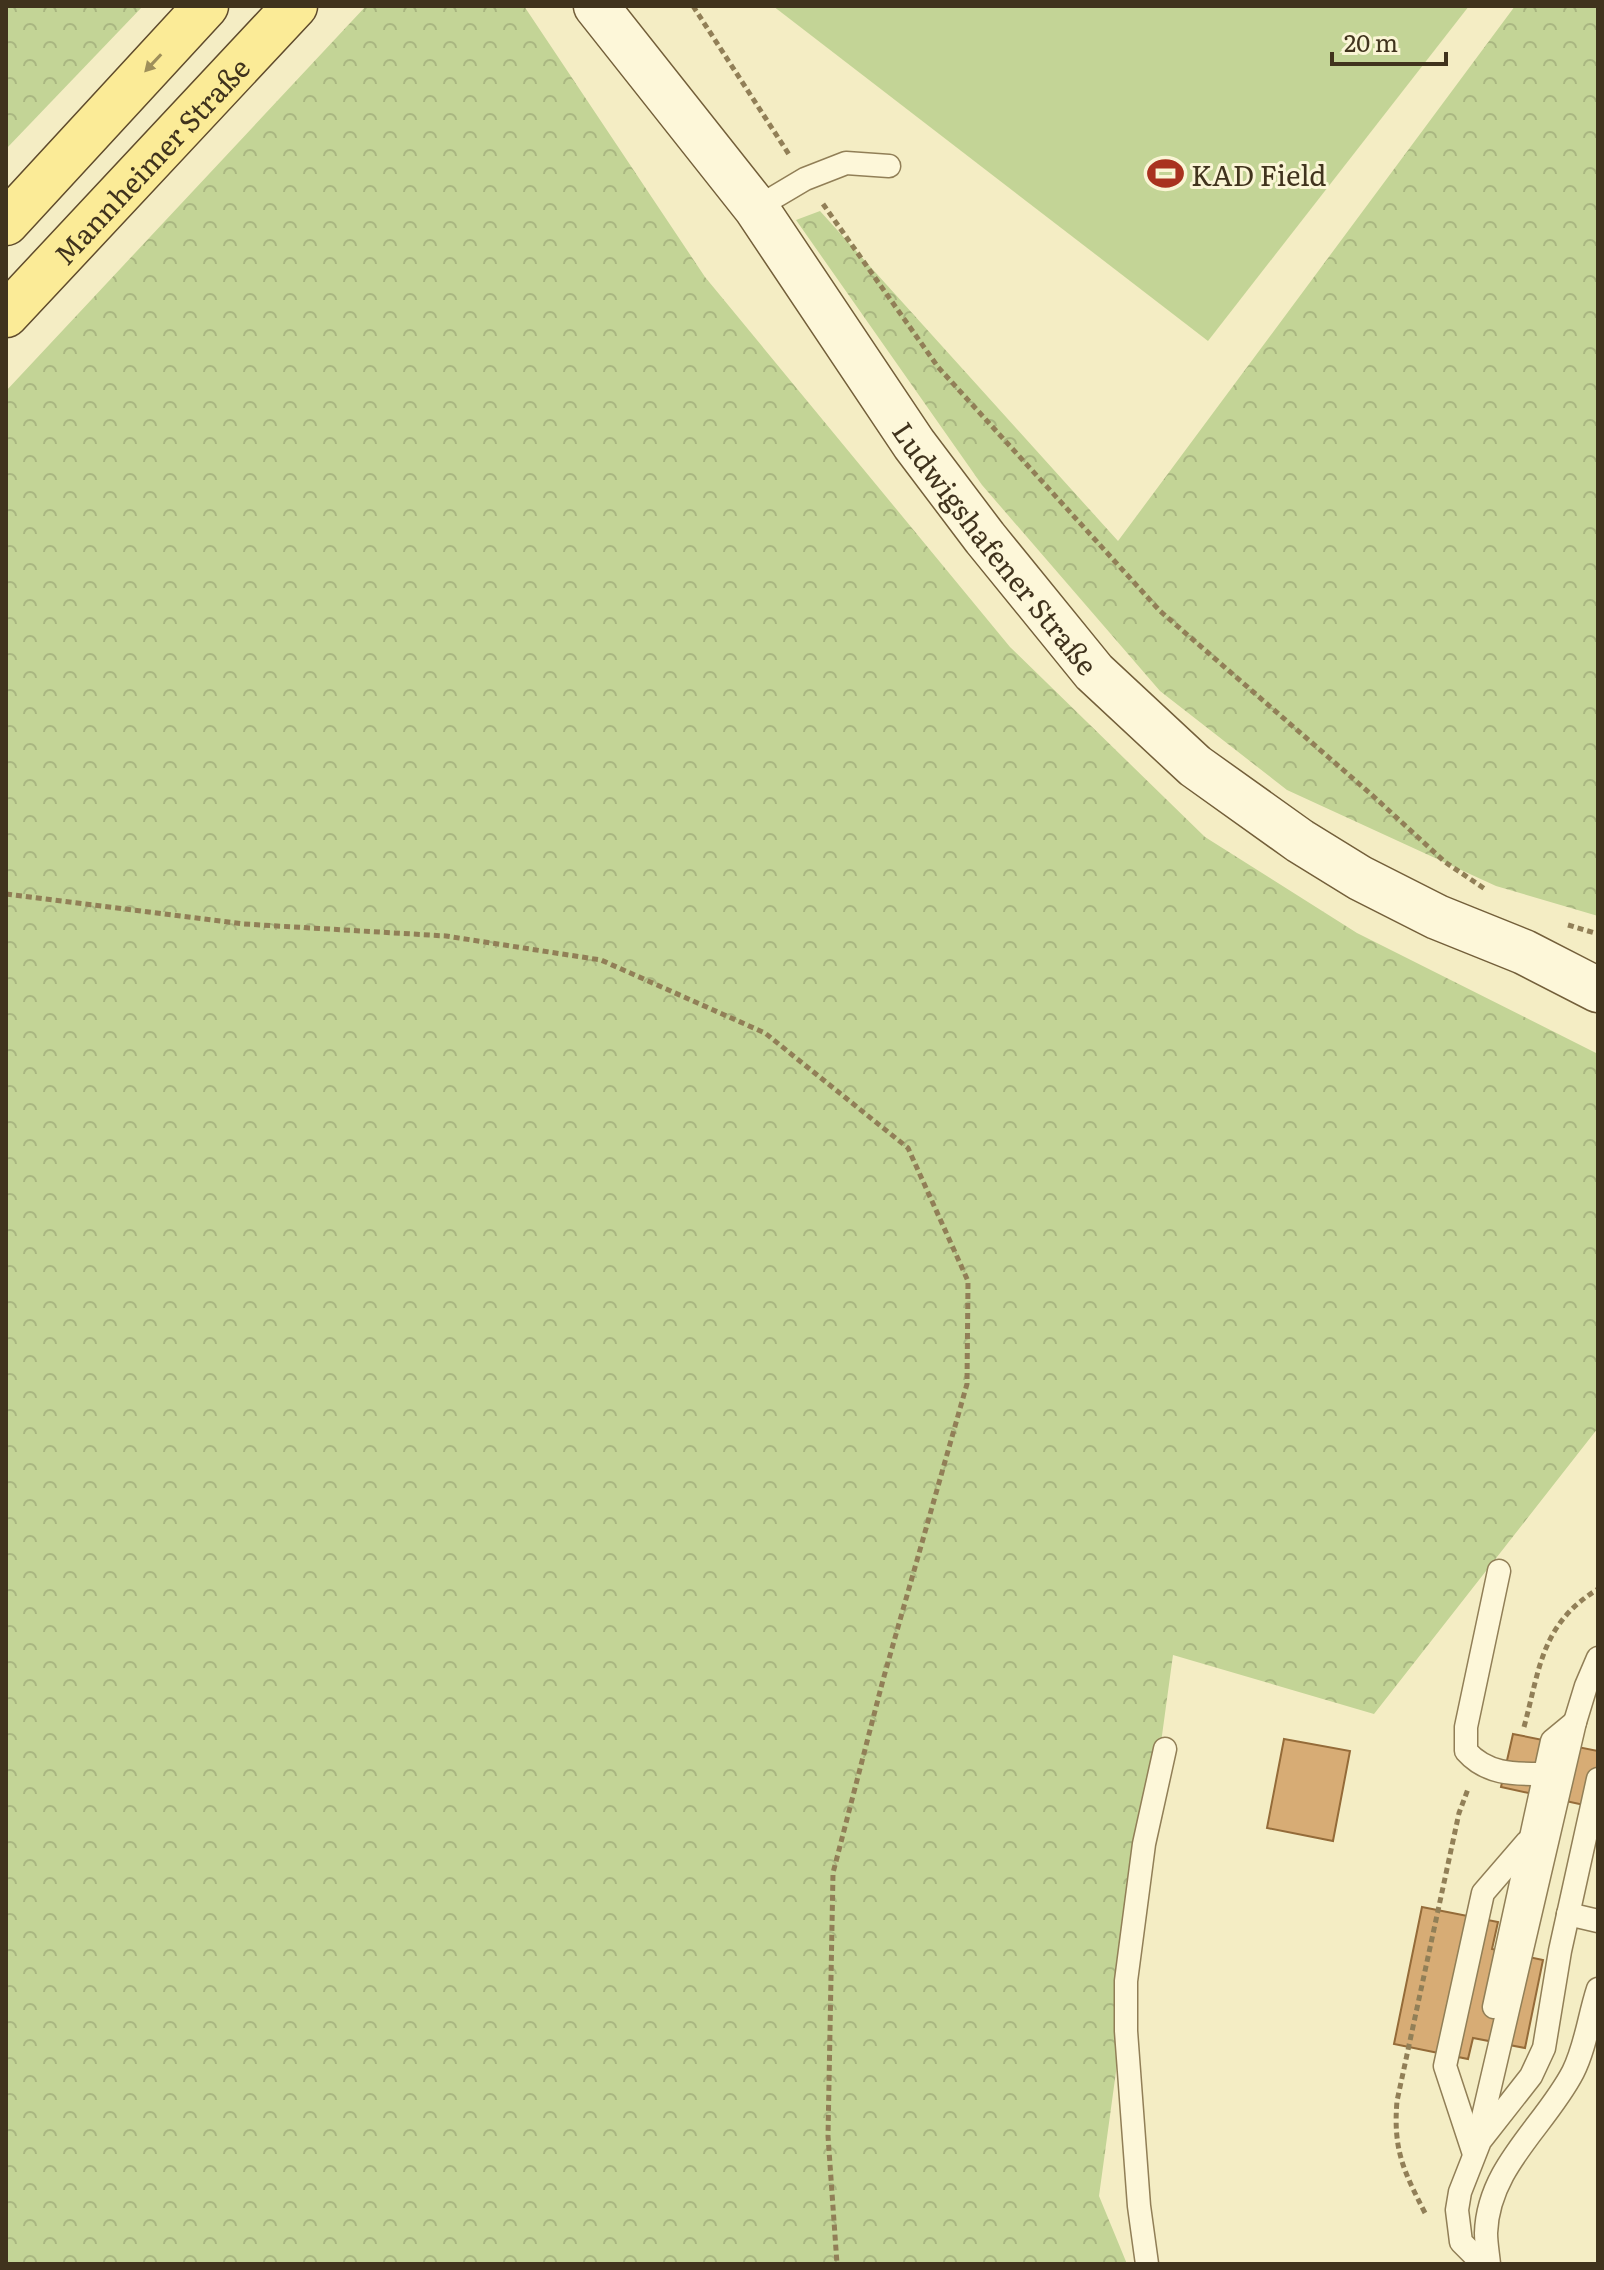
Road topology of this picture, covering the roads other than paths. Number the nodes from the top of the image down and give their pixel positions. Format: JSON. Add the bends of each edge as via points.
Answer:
{"nodes":[{"id":1,"x":206,"y":6,"type":"edge"},
{"id":2,"x":295,"y":6,"type":"edge"},
{"id":3,"x":596,"y":6,"type":"edge"},
{"id":4,"x":889,"y":166,"type":"dead end"},
{"id":5,"x":756,"y":208,"type":"junction"},
{"id":6,"x":6,"y":223,"type":"edge"},
{"id":7,"x":6,"y":315,"type":"edge"},
{"id":8,"x":1524,"y":952,"type":"junction"},
{"id":9,"x":1598,"y":961,"type":"edge"},
{"id":10,"x":1598,"y":990,"type":"edge"},
{"id":11,"x":1499,"y":1571,"type":"dead end"},
{"id":12,"x":1598,"y":1658,"type":"edge"},
{"id":13,"x":1575,"y":1722,"type":"junction"},
{"id":14,"x":1165,"y":1749,"type":"dead end"},
{"id":15,"x":1544,"y":1774,"type":"junction"},
{"id":16,"x":1598,"y":1779,"type":"edge"},
{"id":17,"x":1530,"y":1839,"type":"junction"},
{"id":18,"x":1568,"y":1914,"type":"junction"},
{"id":19,"x":1598,"y":1921,"type":"edge"},
{"id":20,"x":1598,"y":1989,"type":"edge"},
{"id":21,"x":1474,"y":2154,"type":"junction"},
{"id":22,"x":1147,"y":2264,"type":"edge"},
{"id":23,"x":1483,"y":2264,"type":"edge"},
{"id":24,"x":1489,"y":2264,"type":"edge"}],
"edges":[{"from":1,"to":6,"type":"main road","one_way":true},
{"from":2,"to":7,"type":"main road","name":"Mannheimer Straße"},
{"from":3,"to":5,"type":"street","name":"Ludwigshafener Straße"},
{"from":4,"to":5,"type":"lane","via":[[846,163],[805,179]]},
{"from":5,"to":8,"type":"street","name":"Ludwigshafener Straße","via":[[914,444],[1094,672],[1195,766],[1300,841],[1437,917]]},
{"from":8,"to":9,"type":"street","name":"Ludwigshafener Straße"},
{"from":8,"to":10,"type":"street","name":"Ludwigshafener Straße"},
{"from":11,"to":15,"type":"lane","via":[[1466,1727],[1466,1751],[1498,1772]]},
{"from":12,"to":13,"type":"lane"},
{"from":13,"to":15,"type":"lane","via":[[1552,1741]]},
{"from":13,"to":21,"type":"lane"},
{"from":14,"to":22,"type":"lane","via":[[1144,1844],[1126,1981]]},
{"from":15,"to":17,"type":"lane"},
{"from":16,"to":18,"type":"lane"},
{"from":17,"to":21,"type":"lane","via":[[1477,2089]]},
{"from":17,"to":21,"type":"lane","via":[[1483,1893],[1445,2066]]},
{"from":18,"to":19,"type":"lane"},
{"from":18,"to":21,"type":"lane","via":[[1544,2048],[1531,2076]]},
{"from":20,"to":24,"type":"lane","via":[[1574,2071],[1520,2147],[1496,2192],[1486,2234]]},
{"from":21,"to":23,"type":"lane","via":[[1460,2192],[1458,2225],[1461,2242]]}]}
